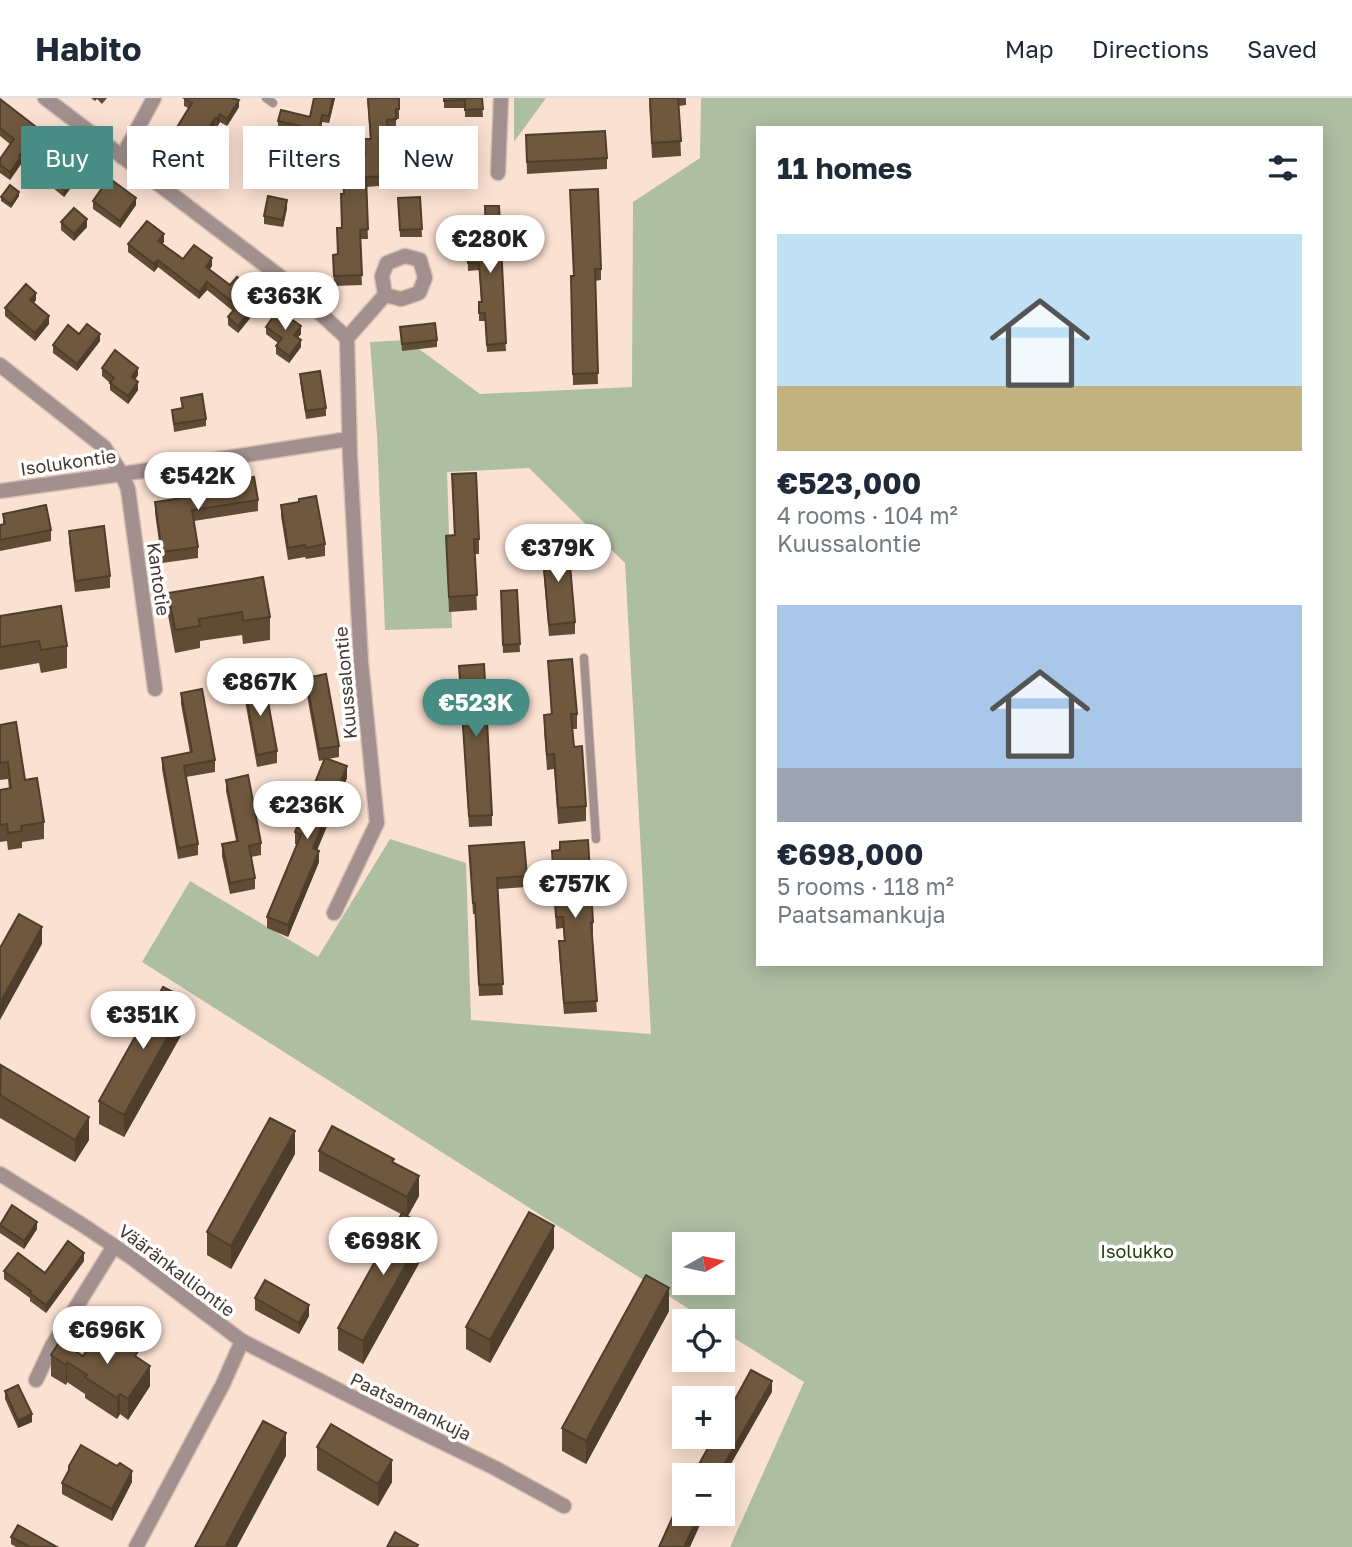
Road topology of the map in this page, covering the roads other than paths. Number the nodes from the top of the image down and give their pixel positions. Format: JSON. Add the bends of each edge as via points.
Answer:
{"nodes":[{"id":1,"x":45,"y":98,"type":"edge"},
{"id":2,"x":154,"y":98,"type":"edge"},
{"id":3,"x":501,"y":98,"type":"edge"},
{"id":4,"x":122,"y":157,"type":"junction"},
{"id":5,"x":498,"y":173,"type":"dead end"},
{"id":6,"x":385,"y":295,"type":"dead end"},
{"id":7,"x":347,"y":338,"type":"junction"},
{"id":8,"x":0,"y":365,"type":"edge"},
{"id":9,"x":349,"y":439,"type":"junction"},
{"id":10,"x":122,"y":474,"type":"junction"},
{"id":11,"x":0,"y":491,"type":"edge"},
{"id":12,"x":584,"y":658,"type":"dead end"},
{"id":13,"x":155,"y":689,"type":"dead end"},
{"id":14,"x":596,"y":839,"type":"dead end"},
{"id":15,"x":334,"y":913,"type":"dead end"},
{"id":16,"x":0,"y":1174,"type":"edge"},
{"id":17,"x":114,"y":1246,"type":"junction"},
{"id":18,"x":242,"y":1341,"type":"junction"},
{"id":19,"x":37,"y":1380,"type":"dead end"},
{"id":20,"x":564,"y":1506,"type":"dead end"},
{"id":21,"x":136,"y":1547,"type":"edge"}],
"edges":[{"from":1,"to":4,"type":"street"},
{"from":2,"to":4,"type":"street"},
{"from":3,"to":5,"type":"street"},
{"from":4,"to":7,"type":"street","via":[[282,278]]},
{"from":6,"to":7,"type":"street"},
{"from":7,"to":9,"type":"street","name":"Kuussalontie"},
{"from":8,"to":10,"type":"street","via":[[104,447]]},
{"from":9,"to":10,"type":"street","name":"Isolukontie"},
{"from":9,"to":15,"type":"street","name":"Kuussalontie","via":[[361,662],[377,823]]},
{"from":10,"to":11,"type":"street","name":"Isolukontie"},
{"from":10,"to":13,"type":"street","name":"Kantotie","via":[[128,489]]},
{"from":12,"to":14,"type":"lane"},
{"from":16,"to":17,"type":"street","name":"Vääränkalliontie"},
{"from":17,"to":18,"type":"street","name":"Vääränkalliontie"},
{"from":17,"to":19,"type":"street","via":[[52,1346]]},
{"from":18,"to":20,"type":"street","name":"Paatsamankuja"},
{"from":18,"to":21,"type":"street","name":"Vääränkalliontie"}]}
